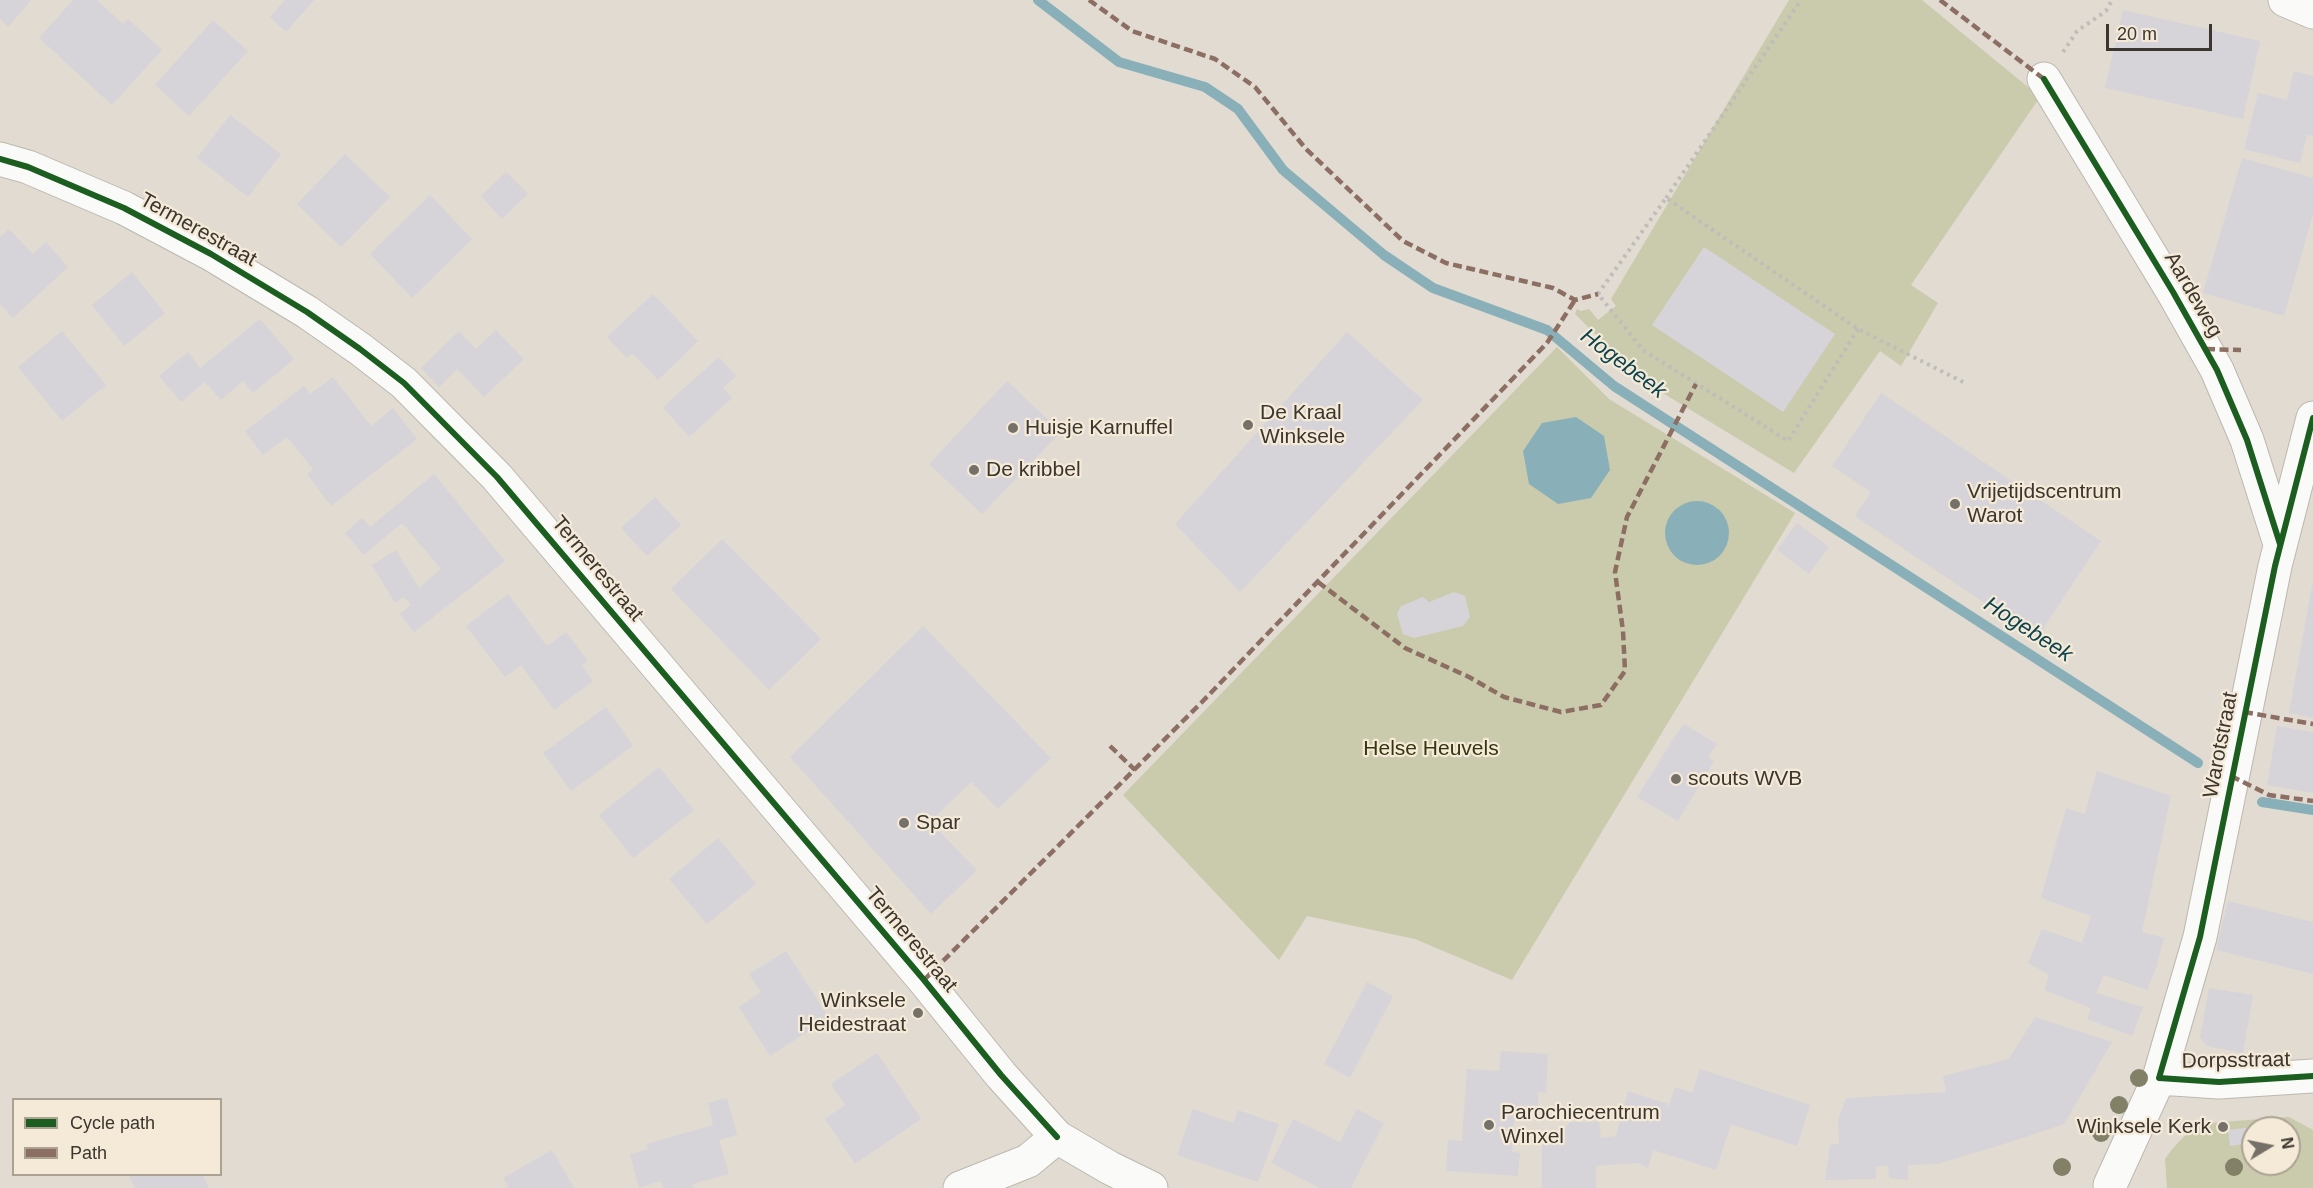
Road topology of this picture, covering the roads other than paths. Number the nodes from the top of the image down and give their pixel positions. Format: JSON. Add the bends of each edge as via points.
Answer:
{"nodes":[{"id":1,"x":2285,"y":0,"type":"edge"},
{"id":2,"x":2313,"y":12,"type":"edge"},
{"id":3,"x":2044,"y":79,"type":"road end"},
{"id":4,"x":0,"y":159,"type":"edge"},
{"id":5,"x":2313,"y":418,"type":"edge"},
{"id":6,"x":2280,"y":544,"type":"junction"},
{"id":7,"x":2313,"y":1076,"type":"edge"},
{"id":8,"x":2159,"y":1078,"type":"junction"},
{"id":9,"x":1057,"y":1137,"type":"junction"},
{"id":10,"x":2109,"y":1187,"type":"edge"},
{"id":11,"x":960,"y":1188,"type":"edge"},
{"id":12,"x":1151,"y":1188,"type":"edge"}],
"edges":[{"from":1,"to":2,"type":"street"},
{"from":3,"to":6,"type":"street","name":"Aardeweg","via":[[2217,370],[2247,440]]},
{"from":4,"to":9,"type":"street","name":"Termerestraat","via":[[124,208],[211,254],[307,312],[404,383],[497,477]]},
{"from":5,"to":6,"type":"street","name":"Warotstraat"},
{"from":6,"to":8,"type":"street","name":"Warotstraat","via":[[2200,937]]},
{"from":7,"to":8,"type":"street","name":"Dorpsstraat","via":[[2219,1082]]},
{"from":8,"to":10,"type":"street","name":"Warotstraat"},
{"from":9,"to":11,"type":"street","via":[[1028,1161]]},
{"from":9,"to":12,"type":"street","name":"Termerestraat"}]}
